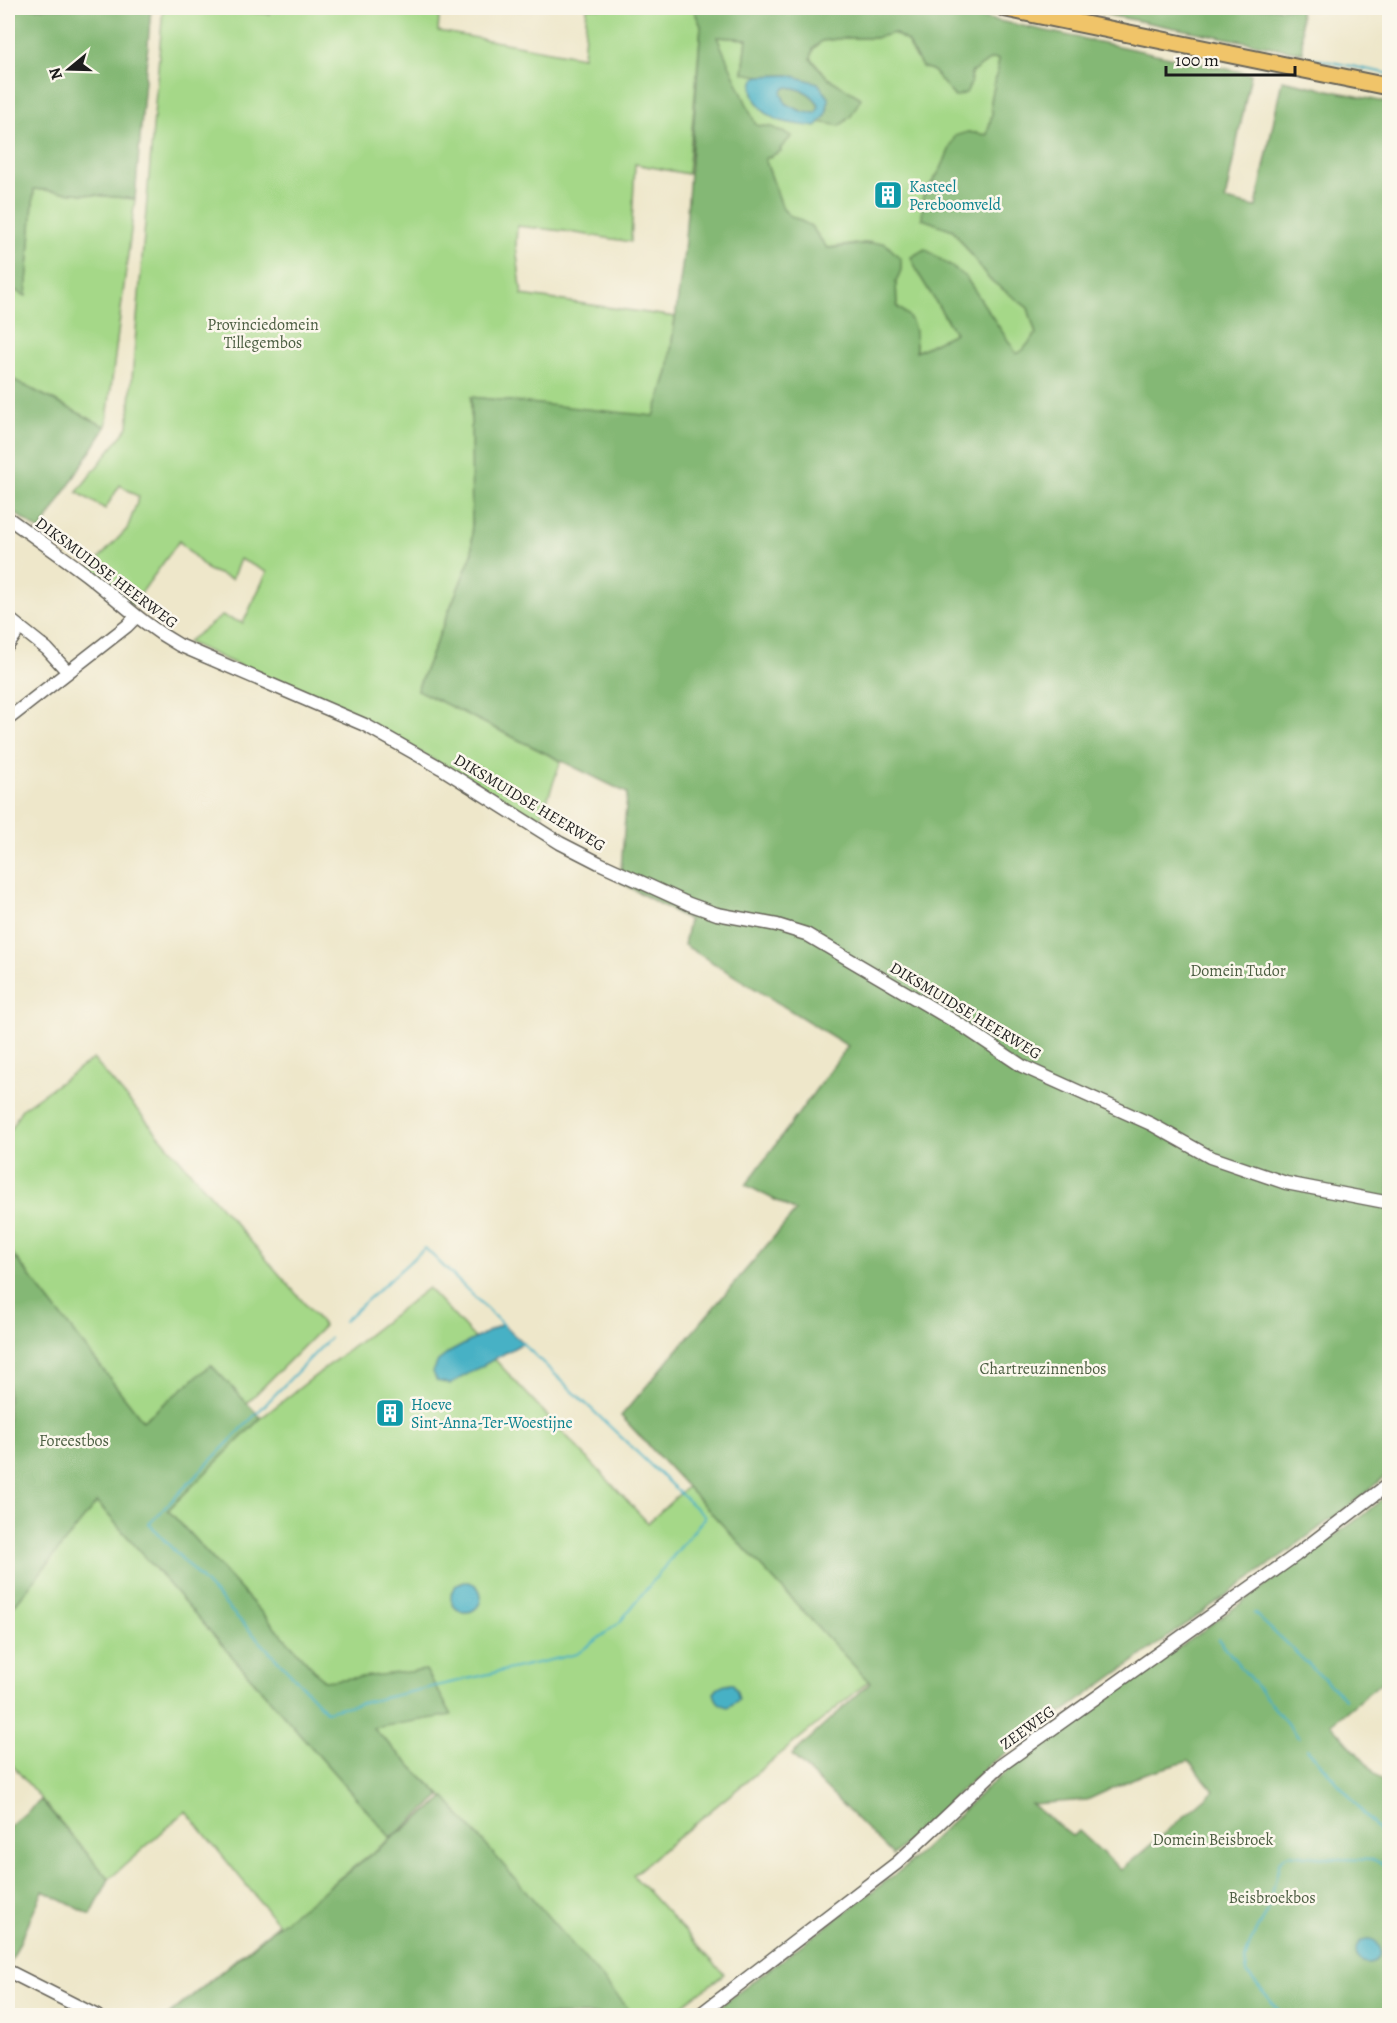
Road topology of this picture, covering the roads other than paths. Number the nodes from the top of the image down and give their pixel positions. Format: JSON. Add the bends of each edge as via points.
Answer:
{"nodes":[{"id":1,"x":1004,"y":8,"type":"edge"},
{"id":2,"x":1389,"y":87,"type":"edge"},
{"id":3,"x":8,"y":518,"type":"edge"},
{"id":4,"x":135,"y":617,"type":"junction"},
{"id":5,"x":8,"y":618,"type":"edge"},
{"id":6,"x":20,"y":628,"type":"junction"},
{"id":7,"x":8,"y":645,"type":"edge"},
{"id":8,"x":68,"y":672,"type":"junction"},
{"id":9,"x":8,"y":719,"type":"edge"},
{"id":10,"x":1389,"y":1203,"type":"edge"},
{"id":11,"x":1389,"y":1483,"type":"edge"},
{"id":12,"x":8,"y":1971,"type":"edge"},
{"id":13,"x":97,"y":2016,"type":"edge"},
{"id":14,"x":698,"y":2016,"type":"edge"}],
"edges":[{"from":1,"to":2,"type":"main road"},
{"from":3,"to":4,"type":"street","name":"DIKSMUIDSE HEERWEG","via":[[84,573]]},
{"from":4,"to":8,"type":"street"},
{"from":4,"to":10,"type":"street","name":"DIKSMUIDSE HEERWEG","via":[[179,645],[365,725],[599,863],[717,914],[806,934],[964,1027],[1022,1066],[1151,1124],[1210,1156],[1286,1183]]},
{"from":5,"to":6,"type":"street"},
{"from":6,"to":7,"type":"street"},
{"from":6,"to":8,"type":"street"},
{"from":8,"to":9,"type":"street"},
{"from":11,"to":14,"type":"street","name":"ZEEWEG","via":[[1296,1555],[1000,1766],[897,1863]]},
{"from":12,"to":13,"type":"street"}]}
